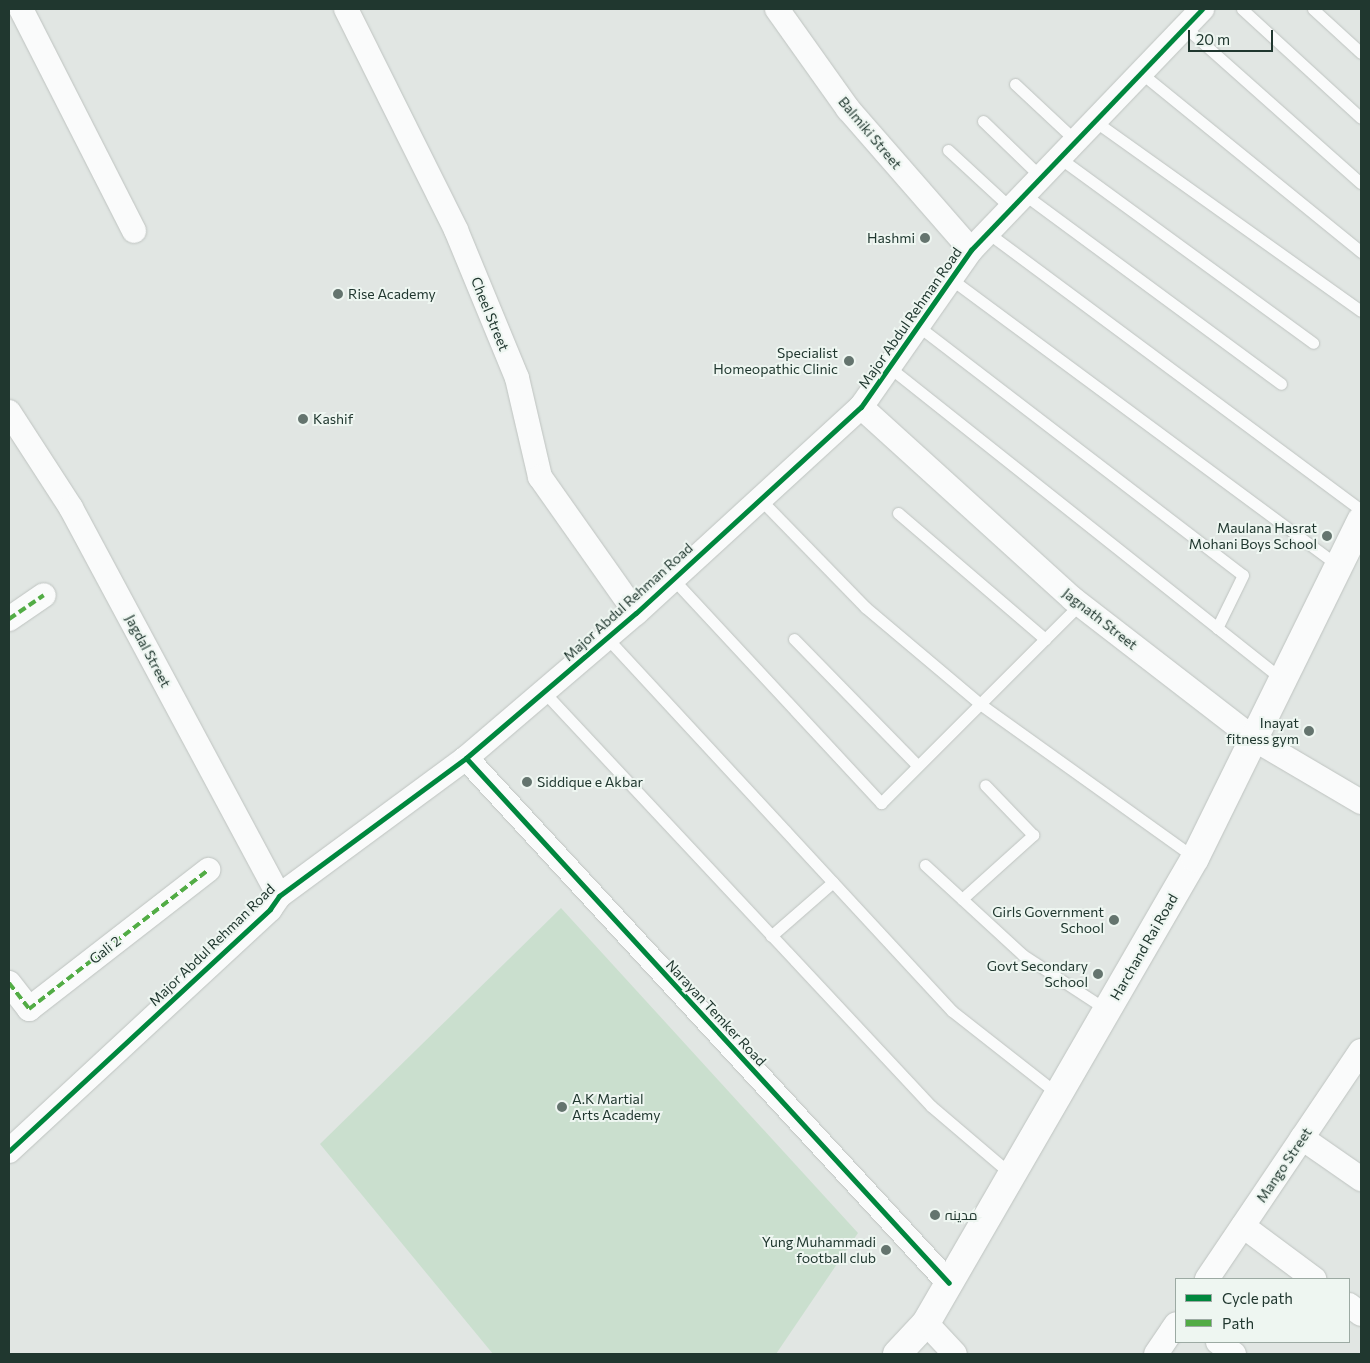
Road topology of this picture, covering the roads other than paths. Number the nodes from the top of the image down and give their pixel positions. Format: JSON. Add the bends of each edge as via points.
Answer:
{"nodes":[{"id":1,"x":21,"y":9,"type":"edge"},
{"id":2,"x":346,"y":9,"type":"edge"},
{"id":3,"x":777,"y":9,"type":"edge"},
{"id":4,"x":1202,"y":9,"type":"edge"},
{"id":5,"x":1242,"y":9,"type":"edge"},
{"id":6,"x":1313,"y":9,"type":"edge"},
{"id":7,"x":1185,"y":26,"type":"junction"},
{"id":8,"x":1361,"y":53,"type":"edge"},
{"id":9,"x":1141,"y":73,"type":"junction"},
{"id":10,"x":1015,"y":84,"type":"dead end"},
{"id":11,"x":1361,"y":118,"type":"edge"},
{"id":12,"x":983,"y":121,"type":"dead end"},
{"id":13,"x":1096,"y":122,"type":"junction"},
{"id":14,"x":948,"y":150,"type":"dead end"},
{"id":15,"x":1069,"y":150,"type":"junction"},
{"id":16,"x":1042,"y":178,"type":"junction"},
{"id":17,"x":1361,"y":183,"type":"edge"},
{"id":18,"x":1018,"y":202,"type":"junction"},
{"id":19,"x":134,"y":231,"type":"dead end"},
{"id":20,"x":988,"y":233,"type":"junction"},
{"id":21,"x":971,"y":250,"type":"junction"},
{"id":22,"x":1361,"y":252,"type":"edge"},
{"id":23,"x":951,"y":279,"type":"junction"},
{"id":24,"x":1361,"y":311,"type":"edge"},
{"id":25,"x":918,"y":326,"type":"junction"},
{"id":26,"x":1313,"y":343,"type":"dead end"},
{"id":27,"x":889,"y":367,"type":"junction"},
{"id":28,"x":1281,"y":384,"type":"dead end"},
{"id":29,"x":860,"y":407,"type":"junction"},
{"id":30,"x":9,"y":412,"type":"edge"},
{"id":31,"x":760,"y":499,"type":"junction"},
{"id":32,"x":1361,"y":510,"type":"edge"},
{"id":33,"x":898,"y":513,"type":"dead end"},
{"id":34,"x":1361,"y":521,"type":"edge"},
{"id":35,"x":1340,"y":566,"type":"junction"},
{"id":36,"x":673,"y":579,"type":"junction"},
{"id":37,"x":44,"y":595,"type":"dead end"},
{"id":38,"x":1080,"y":604,"type":"junction"},
{"id":39,"x":636,"y":613,"type":"junction"},
{"id":40,"x":9,"y":619,"type":"edge"},
{"id":41,"x":1216,"y":628,"type":"junction"},
{"id":42,"x":607,"y":638,"type":"junction"},
{"id":43,"x":794,"y":639,"type":"dead end"},
{"id":44,"x":1045,"y":639,"type":"junction"},
{"id":45,"x":1284,"y":680,"type":"junction"},
{"id":46,"x":544,"y":692,"type":"junction"},
{"id":47,"x":980,"y":704,"type":"junction"},
{"id":48,"x":1254,"y":739,"type":"junction"},
{"id":49,"x":466,"y":758,"type":"junction"},
{"id":50,"x":918,"y":766,"type":"junction"},
{"id":51,"x":985,"y":785,"type":"dead end"},
{"id":52,"x":1361,"y":802,"type":"edge"},
{"id":53,"x":1196,"y":858,"type":"junction"},
{"id":54,"x":925,"y":865,"type":"dead end"},
{"id":55,"x":208,"y":870,"type":"dead end"},
{"id":56,"x":833,"y":882,"type":"junction"},
{"id":57,"x":279,"y":896,"type":"junction"},
{"id":58,"x":962,"y":899,"type":"junction"},
{"id":59,"x":772,"y":936,"type":"junction"},
{"id":60,"x":9,"y":983,"type":"edge"},
{"id":61,"x":1108,"y":1010,"type":"junction"},
{"id":62,"x":1361,"y":1051,"type":"edge"},
{"id":63,"x":1058,"y":1094,"type":"junction"},
{"id":64,"x":1302,"y":1138,"type":"junction"},
{"id":65,"x":9,"y":1151,"type":"edge"},
{"id":66,"x":1012,"y":1174,"type":"junction"},
{"id":67,"x":1361,"y":1179,"type":"edge"},
{"id":68,"x":1243,"y":1226,"type":"junction"},
{"id":69,"x":1208,"y":1278,"type":"edge"},
{"id":70,"x":1313,"y":1278,"type":"edge"},
{"id":71,"x":949,"y":1283,"type":"junction"},
{"id":72,"x":1350,"y":1306,"type":"edge"},
{"id":73,"x":1361,"y":1314,"type":"edge"},
{"id":74,"x":926,"y":1323,"type":"junction"},
{"id":75,"x":1175,"y":1326,"type":"edge"},
{"id":76,"x":1219,"y":1343,"type":"edge"},
{"id":77,"x":897,"y":1354,"type":"edge"},
{"id":78,"x":955,"y":1354,"type":"edge"},
{"id":79,"x":1156,"y":1354,"type":"edge"},
{"id":80,"x":1234,"y":1354,"type":"edge"}],
"edges":[{"from":1,"to":19,"type":"street"},
{"from":2,"to":39,"type":"street","name":"Cheel Street","via":[[463,248],[517,378],[540,477]]},
{"from":3,"to":21,"type":"street","name":"Balmiki Street","via":[[848,109]]},
{"from":4,"to":7,"type":"street","name":"Major Abdul Rehman Road"},
{"from":5,"to":11,"type":"lane"},
{"from":6,"to":8,"type":"lane"},
{"from":7,"to":9,"type":"street","name":"Major Abdul Rehman Road"},
{"from":7,"to":17,"type":"lane"},
{"from":9,"to":13,"type":"street","name":"Major Abdul Rehman Road"},
{"from":9,"to":22,"type":"lane"},
{"from":10,"to":15,"type":"lane"},
{"from":12,"to":16,"type":"lane"},
{"from":13,"to":15,"type":"street","name":"Major Abdul Rehman Road"},
{"from":13,"to":24,"type":"lane"},
{"from":14,"to":18,"type":"lane"},
{"from":15,"to":16,"type":"street","name":"Major Abdul Rehman Road"},
{"from":15,"to":26,"type":"lane"},
{"from":16,"to":18,"type":"street","name":"Major Abdul Rehman Road"},
{"from":18,"to":20,"type":"street","name":"Major Abdul Rehman Road"},
{"from":18,"to":28,"type":"lane"},
{"from":20,"to":21,"type":"street","name":"Major Abdul Rehman Road"},
{"from":20,"to":32,"type":"lane"},
{"from":21,"to":23,"type":"street","name":"Major Abdul Rehman Road"},
{"from":23,"to":25,"type":"street","name":"Major Abdul Rehman Road"},
{"from":23,"to":35,"type":"lane"},
{"from":25,"to":27,"type":"street","name":"Major Abdul Rehman Road"},
{"from":25,"to":41,"type":"lane","via":[[1243,575]]},
{"from":27,"to":29,"type":"street","name":"Major Abdul Rehman Road"},
{"from":27,"to":41,"type":"lane"},
{"from":29,"to":31,"type":"street","name":"Major Abdul Rehman Road"},
{"from":29,"to":38,"type":"street","name":"Jagnath Street"},
{"from":30,"to":57,"type":"street","name":"Jagdal Street","via":[[71,508]]},
{"from":31,"to":36,"type":"street","name":"Major Abdul Rehman Road"},
{"from":31,"to":47,"type":"lane","via":[[865,606]]},
{"from":33,"to":44,"type":"lane"},
{"from":34,"to":35,"type":"main road","name":"Harchand Rai Road"},
{"from":35,"to":45,"type":"main road","name":"Harchand Rai Road"},
{"from":36,"to":39,"type":"street","name":"Major Abdul Rehman Road"},
{"from":36,"to":50,"type":"lane","via":[[881,803]]},
{"from":37,"to":40,"type":"street"},
{"from":38,"to":44,"type":"lane"},
{"from":38,"to":48,"type":"street","name":"Jagnath Street"},
{"from":39,"to":42,"type":"street","name":"Major Abdul Rehman Road"},
{"from":41,"to":45,"type":"lane"},
{"from":42,"to":46,"type":"street","name":"Major Abdul Rehman Road"},
{"from":42,"to":56,"type":"lane"},
{"from":43,"to":50,"type":"lane"},
{"from":44,"to":47,"type":"lane"},
{"from":45,"to":48,"type":"main road","name":"Harchand Rai Road"},
{"from":46,"to":49,"type":"street","name":"Major Abdul Rehman Road"},
{"from":46,"to":59,"type":"lane"},
{"from":47,"to":50,"type":"lane"},
{"from":47,"to":53,"type":"lane"},
{"from":48,"to":52,"type":"street","name":"Jagnath Street"},
{"from":48,"to":53,"type":"main road","name":"Harchand Rai Road"},
{"from":49,"to":57,"type":"street","name":"Major Abdul Rehman Road"},
{"from":49,"to":71,"type":"street","name":"Narayan Temker Road"},
{"from":51,"to":58,"type":"lane","via":[[1033,835]]},
{"from":53,"to":61,"type":"main road","name":"Harchand Rai Road"},
{"from":54,"to":58,"type":"lane"},
{"from":55,"to":60,"type":"street","name":"Gali 2","via":[[29,1009]]},
{"from":56,"to":59,"type":"lane"},
{"from":56,"to":63,"type":"lane","via":[[952,1011]]},
{"from":57,"to":65,"type":"street","name":"Major Abdul Rehman Road","via":[[270,909]]},
{"from":58,"to":61,"type":"lane","via":[[1023,955]]},
{"from":59,"to":66,"type":"lane","via":[[931,1106]]},
{"from":61,"to":63,"type":"main road","name":"Harchand Rai Road"},
{"from":62,"to":64,"type":"street","name":"Mango Street"},
{"from":63,"to":66,"type":"main road","name":"Harchand Rai Road"},
{"from":64,"to":67,"type":"street"},
{"from":64,"to":68,"type":"street","name":"Mango Street"},
{"from":66,"to":71,"type":"main road","name":"Harchand Rai Road"},
{"from":68,"to":69,"type":"street","name":"Mango Street"},
{"from":68,"to":70,"type":"street"},
{"from":71,"to":74,"type":"main road","name":"Harchand Rai Road"},
{"from":72,"to":73,"type":"street"},
{"from":74,"to":77,"type":"main road","name":"Harchand Rai Road"},
{"from":74,"to":78,"type":"street"},
{"from":75,"to":79,"type":"street"},
{"from":76,"to":80,"type":"street"}]}
